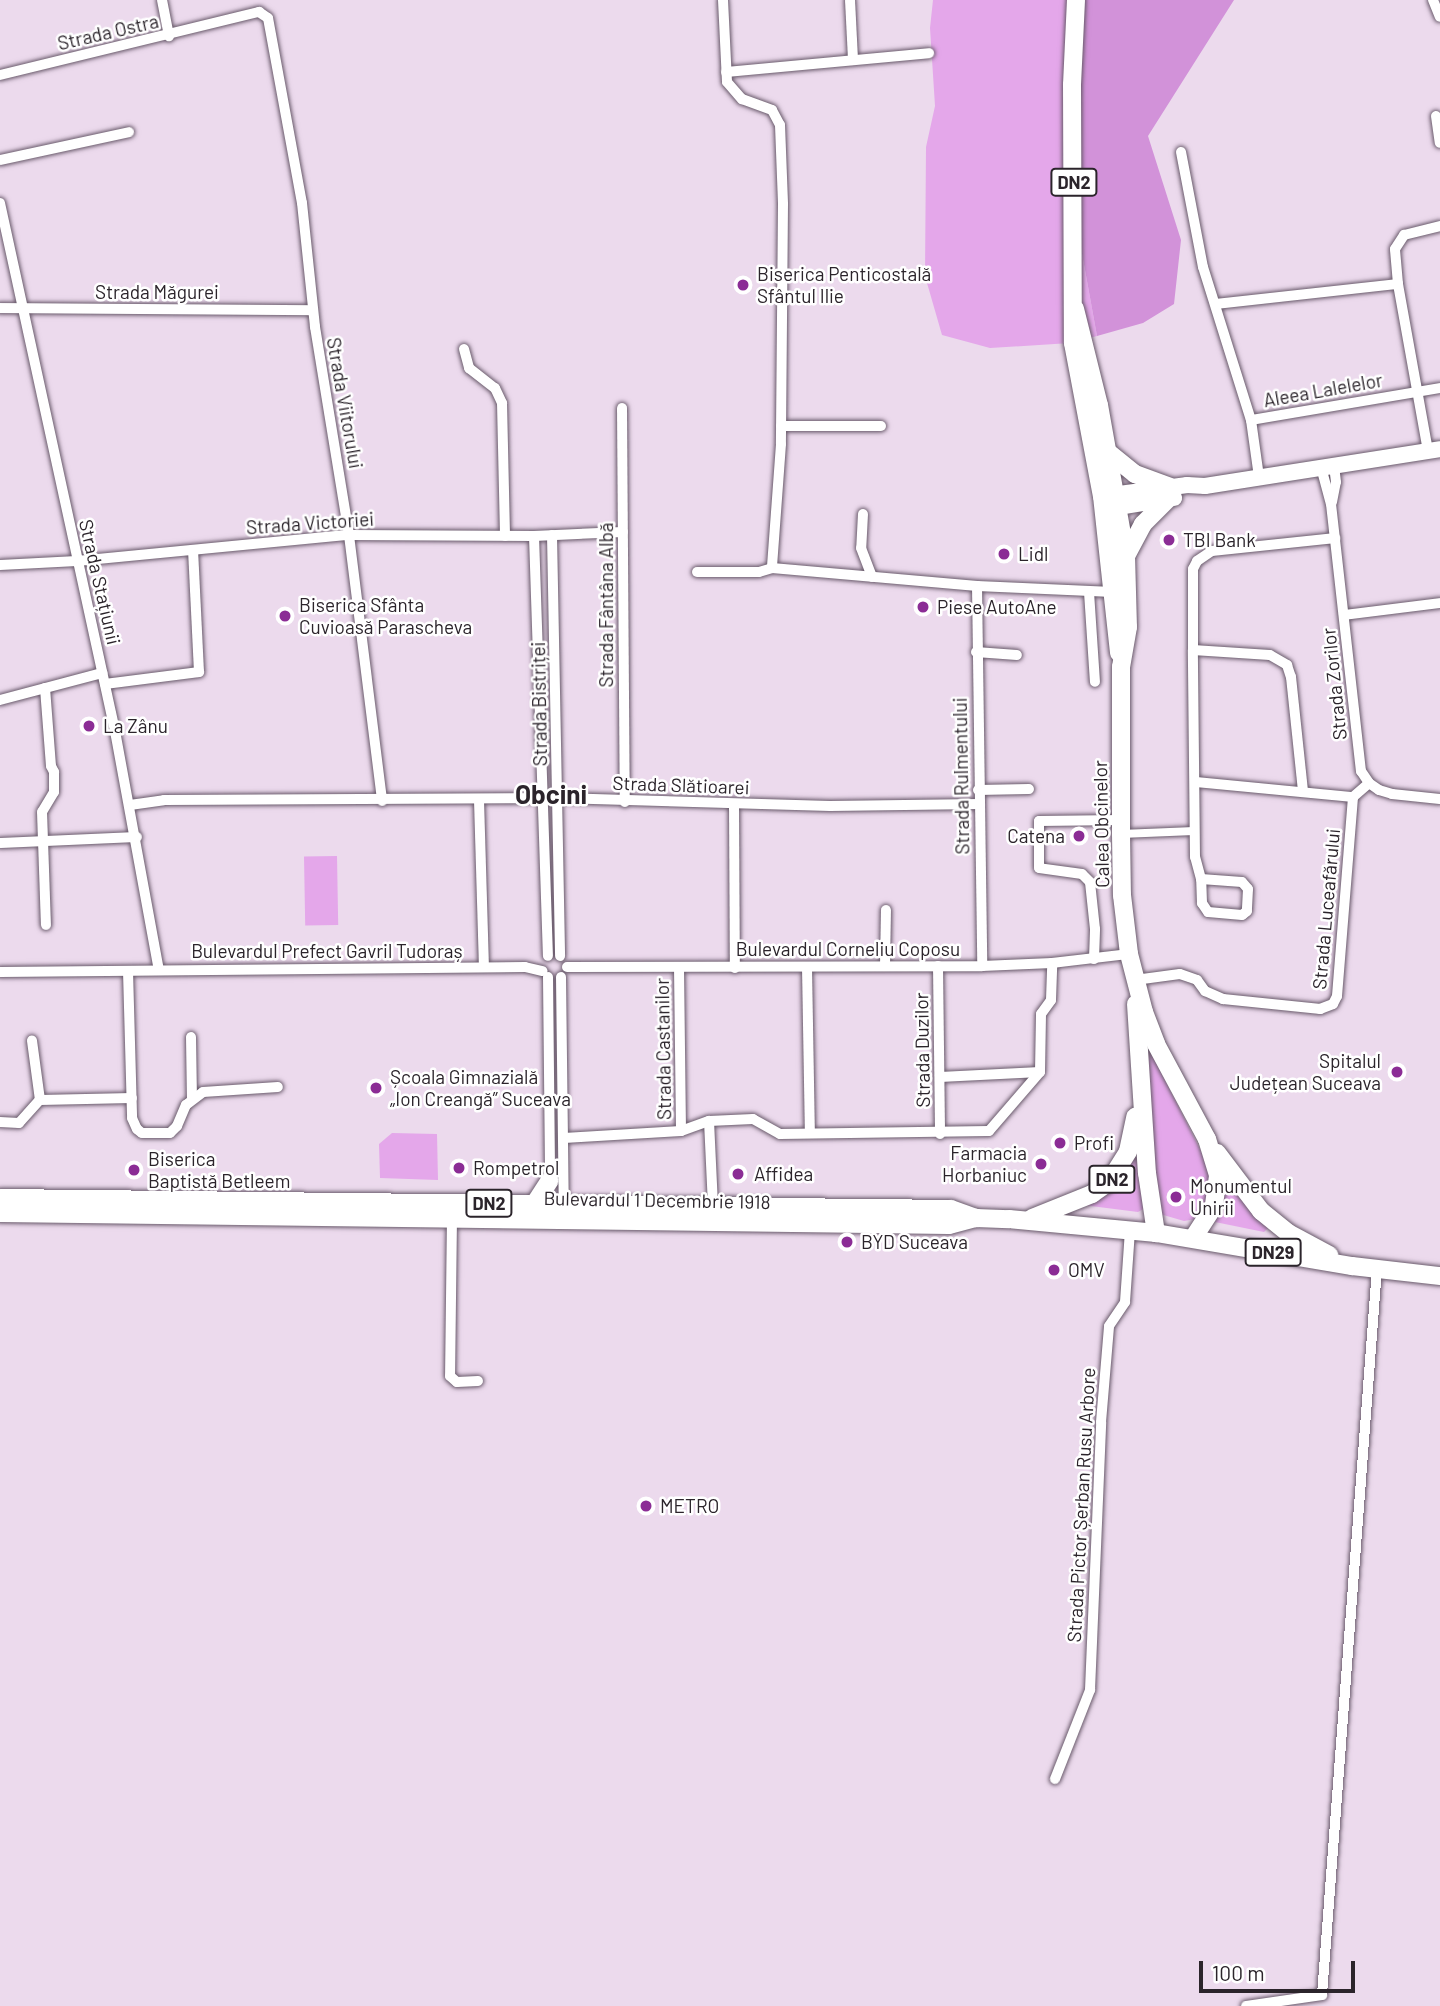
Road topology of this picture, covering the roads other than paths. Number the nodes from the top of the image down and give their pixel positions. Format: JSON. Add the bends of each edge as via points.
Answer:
{"nodes":[{"id":1,"x":162,"y":0,"type":"edge"},
{"id":2,"x":723,"y":0,"type":"edge"},
{"id":3,"x":849,"y":0,"type":"edge"},
{"id":4,"x":1076,"y":0,"type":"edge"},
{"id":5,"x":1433,"y":0,"type":"edge"},
{"id":6,"x":265,"y":14,"type":"joint"},
{"id":7,"x":1440,"y":17,"type":"edge"},
{"id":8,"x":169,"y":36,"type":"junction"},
{"id":9,"x":929,"y":52,"type":"dead end"},
{"id":10,"x":853,"y":60,"type":"junction"},
{"id":11,"x":726,"y":72,"type":"junction"},
{"id":12,"x":0,"y":75,"type":"edge"},
{"id":13,"x":1436,"y":116,"type":"dead end"},
{"id":14,"x":129,"y":132,"type":"dead end"},
{"id":15,"x":1440,"y":143,"type":"edge"},
{"id":16,"x":1181,"y":152,"type":"dead end"},
{"id":17,"x":0,"y":160,"type":"edge"},
{"id":18,"x":0,"y":203,"type":"edge"},
{"id":19,"x":1440,"y":226,"type":"edge"},
{"id":20,"x":1398,"y":285,"type":"junction"},
{"id":21,"x":1216,"y":304,"type":"junction"},
{"id":22,"x":0,"y":308,"type":"edge"},
{"id":23,"x":21,"y":308,"type":"junction"},
{"id":24,"x":1075,"y":309,"type":"junction"},
{"id":25,"x":313,"y":310,"type":"junction"},
{"id":26,"x":464,"y":349,"type":"dead end"},
{"id":27,"x":1440,"y":388,"type":"edge"},
{"id":28,"x":1417,"y":392,"type":"junction"},
{"id":29,"x":622,"y":408,"type":"dead end"},
{"id":30,"x":1251,"y":420,"type":"junction"},
{"id":31,"x":780,"y":426,"type":"junction"},
{"id":32,"x":881,"y":426,"type":"dead end"},
{"id":33,"x":1434,"y":450,"type":"edge"},
{"id":34,"x":1109,"y":453,"type":"junction"},
{"id":35,"x":1327,"y":466,"type":"junction"},
{"id":36,"x":1259,"y":477,"type":"junction"},
{"id":37,"x":1169,"y":493,"type":"junction"},
{"id":38,"x":1110,"y":502,"type":"junction"},
{"id":39,"x":863,"y":514,"type":"dead end"},
{"id":40,"x":623,"y":532,"type":"junction"},
{"id":41,"x":349,"y":535,"type":"junction"},
{"id":42,"x":552,"y":535,"type":"junction"},
{"id":43,"x":505,"y":536,"type":"junction"},
{"id":44,"x":534,"y":536,"type":"junction"},
{"id":45,"x":1335,"y":538,"type":"junction"},
{"id":46,"x":193,"y":550,"type":"junction"},
{"id":47,"x":1126,"y":556,"type":"junction"},
{"id":48,"x":77,"y":561,"type":"junction"},
{"id":49,"x":0,"y":565,"type":"edge"},
{"id":50,"x":772,"y":568,"type":"junction"},
{"id":51,"x":697,"y":572,"type":"dead end"},
{"id":52,"x":872,"y":576,"type":"junction"},
{"id":53,"x":977,"y":586,"type":"junction"},
{"id":54,"x":1089,"y":592,"type":"junction"},
{"id":55,"x":1113,"y":592,"type":"junction"},
{"id":56,"x":1440,"y":603,"type":"edge"},
{"id":57,"x":1344,"y":615,"type":"junction"},
{"id":58,"x":1193,"y":650,"type":"junction"},
{"id":59,"x":976,"y":652,"type":"junction"},
{"id":60,"x":1017,"y":655,"type":"dead end"},
{"id":61,"x":1121,"y":667,"type":"junction"},
{"id":62,"x":103,"y":678,"type":"junction"},
{"id":63,"x":1095,"y":682,"type":"dead end"},
{"id":64,"x":46,"y":688,"type":"junction"},
{"id":65,"x":0,"y":700,"type":"edge"},
{"id":66,"x":1195,"y":782,"type":"junction"},
{"id":67,"x":1369,"y":783,"type":"junction"},
{"id":68,"x":1029,"y":789,"type":"dead end"},
{"id":69,"x":978,"y":790,"type":"junction"},
{"id":70,"x":1303,"y":791,"type":"junction"},
{"id":71,"x":1353,"y":797,"type":"junction"},
{"id":72,"x":559,"y":798,"type":"junction"},
{"id":73,"x":543,"y":799,"type":"junction"},
{"id":74,"x":1440,"y":799,"type":"edge"},
{"id":75,"x":480,"y":800,"type":"junction"},
{"id":76,"x":382,"y":801,"type":"junction"},
{"id":77,"x":625,"y":802,"type":"junction"},
{"id":78,"x":734,"y":804,"type":"junction"},
{"id":79,"x":979,"y":804,"type":"junction"},
{"id":80,"x":130,"y":805,"type":"junction"},
{"id":81,"x":1121,"y":827,"type":"junction"},
{"id":82,"x":1194,"y":831,"type":"junction"},
{"id":83,"x":137,"y":837,"type":"junction"},
{"id":84,"x":0,"y":842,"type":"edge"},
{"id":85,"x":42,"y":842,"type":"junction"},
{"id":86,"x":1201,"y":879,"type":"junction"},
{"id":87,"x":886,"y":910,"type":"dead end"},
{"id":88,"x":46,"y":925,"type":"dead end"},
{"id":89,"x":1129,"y":954,"type":"junction"},
{"id":90,"x":1094,"y":959,"type":"junction"},
{"id":91,"x":1052,"y":963,"type":"junction"},
{"id":92,"x":885,"y":966,"type":"junction"},
{"id":93,"x":938,"y":966,"type":"junction"},
{"id":94,"x":982,"y":966,"type":"junction"},
{"id":95,"x":484,"y":967,"type":"junction"},
{"id":96,"x":553,"y":967,"type":"junction"},
{"id":97,"x":679,"y":967,"type":"junction"},
{"id":98,"x":807,"y":967,"type":"junction"},
{"id":99,"x":735,"y":968,"type":"junction"},
{"id":100,"x":159,"y":970,"type":"junction"},
{"id":101,"x":128,"y":971,"type":"junction"},
{"id":102,"x":0,"y":972,"type":"edge"},
{"id":103,"x":1135,"y":980,"type":"junction"},
{"id":104,"x":191,"y":1037,"type":"dead end"},
{"id":105,"x":32,"y":1041,"type":"dead end"},
{"id":106,"x":1040,"y":1072,"type":"junction"},
{"id":107,"x":940,"y":1077,"type":"junction"},
{"id":108,"x":278,"y":1087,"type":"dead end"},
{"id":109,"x":1140,"y":1089,"type":"junction"},
{"id":110,"x":132,"y":1098,"type":"junction"},
{"id":111,"x":192,"y":1098,"type":"junction"},
{"id":112,"x":40,"y":1100,"type":"junction"},
{"id":113,"x":709,"y":1121,"type":"junction"},
{"id":114,"x":0,"y":1122,"type":"edge"},
{"id":115,"x":681,"y":1131,"type":"junction"},
{"id":116,"x":810,"y":1133,"type":"junction"},
{"id":117,"x":940,"y":1134,"type":"junction"},
{"id":118,"x":564,"y":1138,"type":"junction"},
{"id":119,"x":1207,"y":1139,"type":"junction"},
{"id":120,"x":550,"y":1180,"type":"joint"},
{"id":121,"x":0,"y":1198,"type":"edge"},
{"id":122,"x":713,"y":1206,"type":"junction"},
{"id":123,"x":553,"y":1209,"type":"junction"},
{"id":124,"x":0,"y":1213,"type":"edge"},
{"id":125,"x":452,"y":1217,"type":"junction"},
{"id":126,"x":976,"y":1218,"type":"junction"},
{"id":127,"x":1027,"y":1220,"type":"junction"},
{"id":128,"x":1130,"y":1230,"type":"junction"},
{"id":129,"x":1156,"y":1233,"type":"junction"},
{"id":130,"x":1193,"y":1238,"type":"junction"},
{"id":131,"x":1352,"y":1266,"type":"junction"},
{"id":132,"x":1377,"y":1269,"type":"junction"},
{"id":133,"x":1440,"y":1276,"type":"edge"},
{"id":134,"x":478,"y":1381,"type":"dead end"},
{"id":135,"x":1055,"y":1779,"type":"dead end"},
{"id":136,"x":1246,"y":2006,"type":"edge"}],
"edges":[{"from":1,"to":8,"type":"street"},
{"from":2,"to":11,"type":"street"},
{"from":3,"to":10,"type":"street"},
{"from":4,"to":24,"type":"main road","number":"DN2","via":[[1072,85]]},
{"from":5,"to":7,"type":"street"},
{"from":6,"to":8,"type":"street","name":"Strada Ostra"},
{"from":6,"to":25,"type":"street","name":"Strada Viitorului","via":[[299,179]]},
{"from":8,"to":12,"type":"street","name":"Strada Ostra"},
{"from":9,"to":10,"type":"street"},
{"from":10,"to":11,"type":"street"},
{"from":11,"to":31,"type":"street","via":[[735,93],[772,110],[780,125]]},
{"from":13,"to":15,"type":"street"},
{"from":14,"to":17,"type":"street"},
{"from":16,"to":21,"type":"street","via":[[1203,267]]},
{"from":18,"to":23,"type":"street","name":"Strada Stațiunii"},
{"from":19,"to":20,"type":"street","via":[[1397,241]]},
{"from":20,"to":21,"type":"street"},
{"from":20,"to":28,"type":"street"},
{"from":21,"to":30,"type":"street"},
{"from":22,"to":23,"type":"street","name":"Strada Măgurei"},
{"from":23,"to":25,"type":"street","name":"Strada Măgurei"},
{"from":23,"to":48,"type":"street","name":"Strada Stațiunii"},
{"from":24,"to":34,"type":"main road","number":"DN2"},
{"from":24,"to":38,"type":"main road","number":"DN2","via":[[1073,343]]},
{"from":25,"to":41,"type":"street","name":"Strada Viitorului"},
{"from":26,"to":43,"type":"street","via":[[469,368],[495,388],[502,403]]},
{"from":27,"to":28,"type":"street","name":"Aleea Lalelelor"},
{"from":28,"to":30,"type":"street","name":"Aleea Lalelelor"},
{"from":28,"to":33,"type":"street"},
{"from":29,"to":40,"type":"street","name":"Strada Fântâna Albă"},
{"from":30,"to":36,"type":"street","name":"Aleea Lalelelor"},
{"from":31,"to":32,"type":"street"},
{"from":31,"to":50,"type":"street"},
{"from":33,"to":35,"type":"main road"},
{"from":34,"to":37,"type":"main road"},
{"from":34,"to":38,"type":"main road","number":"DN2"},
{"from":35,"to":36,"type":"main road"},
{"from":35,"to":45,"type":"street","name":"Strada Zorilor"},
{"from":36,"to":37,"type":"main road","via":[[1205,486],[1188,495]]},
{"from":37,"to":38,"type":"main road"},
{"from":37,"to":47,"type":"main road","via":[[1143,524]]},
{"from":38,"to":47,"type":"main road","name":"Calea Obcinelor","number":"DN2"},
{"from":38,"to":55,"type":"main road","name":"Calea Obcinelor","number":"DN2"},
{"from":39,"to":52,"type":"street","via":[[861,548]]},
{"from":40,"to":42,"type":"street","name":"Strada Victoriei"},
{"from":40,"to":77,"type":"street","name":"Strada Fântâna Albă"},
{"from":41,"to":43,"type":"street","name":"Strada Victoriei"},
{"from":41,"to":46,"type":"street","name":"Strada Victoriei"},
{"from":41,"to":76,"type":"street","name":"Strada Viitorului"},
{"from":42,"to":44,"type":"street","name":"Strada Victoriei"},
{"from":42,"to":72,"type":"street","name":"Strada Bistriței"},
{"from":43,"to":44,"type":"street","name":"Strada Victoriei"},
{"from":44,"to":73,"type":"street","name":"Strada Bistriței"},
{"from":45,"to":57,"type":"street","name":"Strada Zorilor"},
{"from":45,"to":58,"type":"street","via":[[1212,551],[1197,561],[1193,569]]},
{"from":46,"to":48,"type":"street","name":"Strada Victoriei"},
{"from":46,"to":62,"type":"street","via":[[199,672]]},
{"from":47,"to":61,"type":"main road","name":"Calea Obcinelor","number":"DN2","via":[[1128,627]]},
{"from":48,"to":49,"type":"street","name":"Strada Victoriei"},
{"from":48,"to":62,"type":"street","name":"Strada Stațiunii"},
{"from":50,"to":51,"type":"street"},
{"from":50,"to":52,"type":"street"},
{"from":52,"to":53,"type":"street"},
{"from":53,"to":54,"type":"street"},
{"from":53,"to":59,"type":"street","name":"Strada Rulmentului"},
{"from":54,"to":55,"type":"street"},
{"from":54,"to":63,"type":"street"},
{"from":55,"to":61,"type":"main road","name":"Calea Obcinelor","number":"DN2"},
{"from":56,"to":57,"type":"street"},
{"from":57,"to":67,"type":"street","name":"Strada Zorilor","via":[[1360,762]]},
{"from":58,"to":66,"type":"street"},
{"from":58,"to":70,"type":"street","via":[[1270,655],[1287,665]]},
{"from":59,"to":60,"type":"street"},
{"from":59,"to":69,"type":"street","name":"Strada Rulmentului"},
{"from":61,"to":81,"type":"main road","name":"Calea Obcinelor","number":"DN2"},
{"from":62,"to":64,"type":"street"},
{"from":62,"to":80,"type":"street","name":"Strada Stațiunii"},
{"from":64,"to":65,"type":"street"},
{"from":64,"to":85,"type":"street","via":[[54,792],[42,812]]},
{"from":66,"to":70,"type":"street"},
{"from":66,"to":82,"type":"street"},
{"from":67,"to":71,"type":"street"},
{"from":67,"to":74,"type":"street","via":[[1392,794]]},
{"from":68,"to":69,"type":"street"},
{"from":69,"to":79,"type":"street","name":"Strada Rulmentului"},
{"from":70,"to":71,"type":"street"},
{"from":71,"to":103,"type":"street","name":"Strada Luceafărului","via":[[1333,1004],[1320,1009],[1223,999],[1180,974]]},
{"from":72,"to":73,"type":"street","name":"Strada Slătioarei"},
{"from":72,"to":77,"type":"street","name":"Strada Slătioarei"},
{"from":72,"to":96,"type":"street","name":"Strada Bistriței"},
{"from":73,"to":75,"type":"street","name":"Strada Slătioarei"},
{"from":73,"to":96,"type":"street","name":"Strada Bistriței"},
{"from":75,"to":76,"type":"street","name":"Strada Slătioarei"},
{"from":75,"to":95,"type":"street"},
{"from":76,"to":80,"type":"street","name":"Strada Slătioarei","via":[[164,800]]},
{"from":77,"to":78,"type":"street","name":"Strada Slătioarei"},
{"from":78,"to":79,"type":"street","name":"Strada Slătioarei"},
{"from":78,"to":99,"type":"street"},
{"from":79,"to":94,"type":"street","name":"Strada Rulmentului"},
{"from":80,"to":83,"type":"street","name":"Strada Stațiunii"},
{"from":81,"to":82,"type":"street"},
{"from":81,"to":89,"type":"main road","name":"Calea Obcinelor","number":"DN2"},
{"from":81,"to":90,"type":"street","via":[[1039,821],[1039,868],[1082,874],[1090,882]]},
{"from":82,"to":86,"type":"street","via":[[1196,871]]},
{"from":83,"to":85,"type":"street"},
{"from":83,"to":100,"type":"street","name":"Strada Stațiunii"},
{"from":84,"to":85,"type":"street"},
{"from":85,"to":88,"type":"street"},
{"from":86,"to":86,"type":"street","via":[[1202,903],[1208,912],[1242,915],[1249,907],[1248,889],[1242,883]]},
{"from":87,"to":92,"type":"street"},
{"from":89,"to":90,"type":"street","name":"Bulevardul Corneliu Coposu"},
{"from":89,"to":103,"type":"main road","name":"Calea Obcinelor","number":"DN2"},
{"from":90,"to":91,"type":"street","name":"Bulevardul Corneliu Coposu"},
{"from":91,"to":94,"type":"street","name":"Bulevardul Corneliu Coposu"},
{"from":91,"to":106,"type":"street","via":[[1051,1000],[1041,1014]]},
{"from":92,"to":93,"type":"street","name":"Bulevardul Corneliu Coposu"},
{"from":92,"to":98,"type":"street","name":"Bulevardul Corneliu Coposu"},
{"from":93,"to":94,"type":"street","name":"Bulevardul Corneliu Coposu"},
{"from":93,"to":107,"type":"street","name":"Strada Duzilor"},
{"from":95,"to":96,"type":"street","name":"Bulevardul Prefect Gavril Tudoraș"},
{"from":95,"to":100,"type":"street","name":"Bulevardul Prefect Gavril Tudoraș"},
{"from":96,"to":97,"type":"street","name":"Bulevardul Corneliu Coposu"},
{"from":96,"to":118,"type":"street","name":"Strada Bistriței"},
{"from":96,"to":120,"type":"street","name":"Strada Bistriței"},
{"from":97,"to":99,"type":"street","name":"Bulevardul Corneliu Coposu"},
{"from":97,"to":115,"type":"street","name":"Strada Castanilor"},
{"from":98,"to":99,"type":"street","name":"Bulevardul Corneliu Coposu"},
{"from":98,"to":116,"type":"street"},
{"from":100,"to":101,"type":"street","name":"Bulevardul Prefect Gavril Tudoraș"},
{"from":101,"to":102,"type":"street","name":"Bulevardul Prefect Gavril Tudoraș"},
{"from":101,"to":110,"type":"street"},
{"from":103,"to":109,"type":"main road","name":"Calea Obcinelor","number":"DN2"},
{"from":103,"to":119,"type":"main road","name":"Calea Obcinelor","number":"DN2","via":[[1156,1044]]},
{"from":104,"to":111,"type":"street"},
{"from":105,"to":112,"type":"street"},
{"from":106,"to":107,"type":"street"},
{"from":106,"to":117,"type":"street","via":[[989,1130]]},
{"from":107,"to":117,"type":"street","name":"Strada Duzilor"},
{"from":108,"to":111,"type":"street","via":[[214,1089]]},
{"from":109,"to":127,"type":"main road","number":"DN2","via":[[1128,1151],[1109,1182],[1093,1194]]},
{"from":109,"to":129,"type":"main road","name":"Calea Obcinelor","number":"DN2"},
{"from":110,"to":111,"type":"street","via":[[137,1129],[165,1134],[177,1126]]},
{"from":110,"to":112,"type":"street"},
{"from":112,"to":114,"type":"street","via":[[19,1123]]},
{"from":113,"to":115,"type":"street"},
{"from":113,"to":116,"type":"street","via":[[753,1119],[772,1133]]},
{"from":113,"to":122,"type":"street"},
{"from":115,"to":118,"type":"street"},
{"from":116,"to":117,"type":"street"},
{"from":118,"to":123,"type":"street","name":"Strada Bistriței"},
{"from":119,"to":130,"type":"main road","name":"Calea Obcinelor","number":"DN2","via":[[1219,1188],[1214,1206]]},
{"from":119,"to":131,"type":"main road","number":"DN29","via":[[1242,1189],[1274,1223]]},
{"from":120,"to":123,"type":"main road"},
{"from":121,"to":123,"type":"main road","name":"Bulevardul 1 Decembrie 1918","number":"DN2"},
{"from":122,"to":123,"type":"main road","name":"Bulevardul 1 Decembrie 1918","number":"DN2"},
{"from":122,"to":126,"type":"main road","name":"Bulevardul 1 Decembrie 1918","number":"DN2","via":[[951,1209]]},
{"from":123,"to":125,"type":"main road","name":"Bulevardul 1 Decembrie 1918","number":"DN2"},
{"from":123,"to":126,"type":"main road","name":"Bulevardul 1 Decembrie 1918","number":"DN2","via":[[949,1225]]},
{"from":124,"to":125,"type":"main road","name":"Bulevardul 1 Decembrie 1918","number":"DN2"},
{"from":125,"to":134,"type":"street","via":[[450,1376],[457,1382]]},
{"from":126,"to":127,"type":"main road","name":"Bulevardul 1 Decembrie 1918","number":"DN2"},
{"from":127,"to":128,"type":"main road","number":"DN2"},
{"from":128,"to":129,"type":"main road","number":"DN2"},
{"from":128,"to":135,"type":"street","name":"Strada Pictor Șerban Rusu Arbore","via":[[1125,1302],[1109,1326],[1090,1690]]},
{"from":129,"to":130,"type":"main road","number":"DN2"},
{"from":130,"to":131,"type":"main road","number":"DN29"},
{"from":131,"to":132,"type":"main road","number":"DN29"},
{"from":132,"to":133,"type":"main road","number":"DN29"},
{"from":132,"to":136,"type":"street","via":[[1322,1995]]}]}
